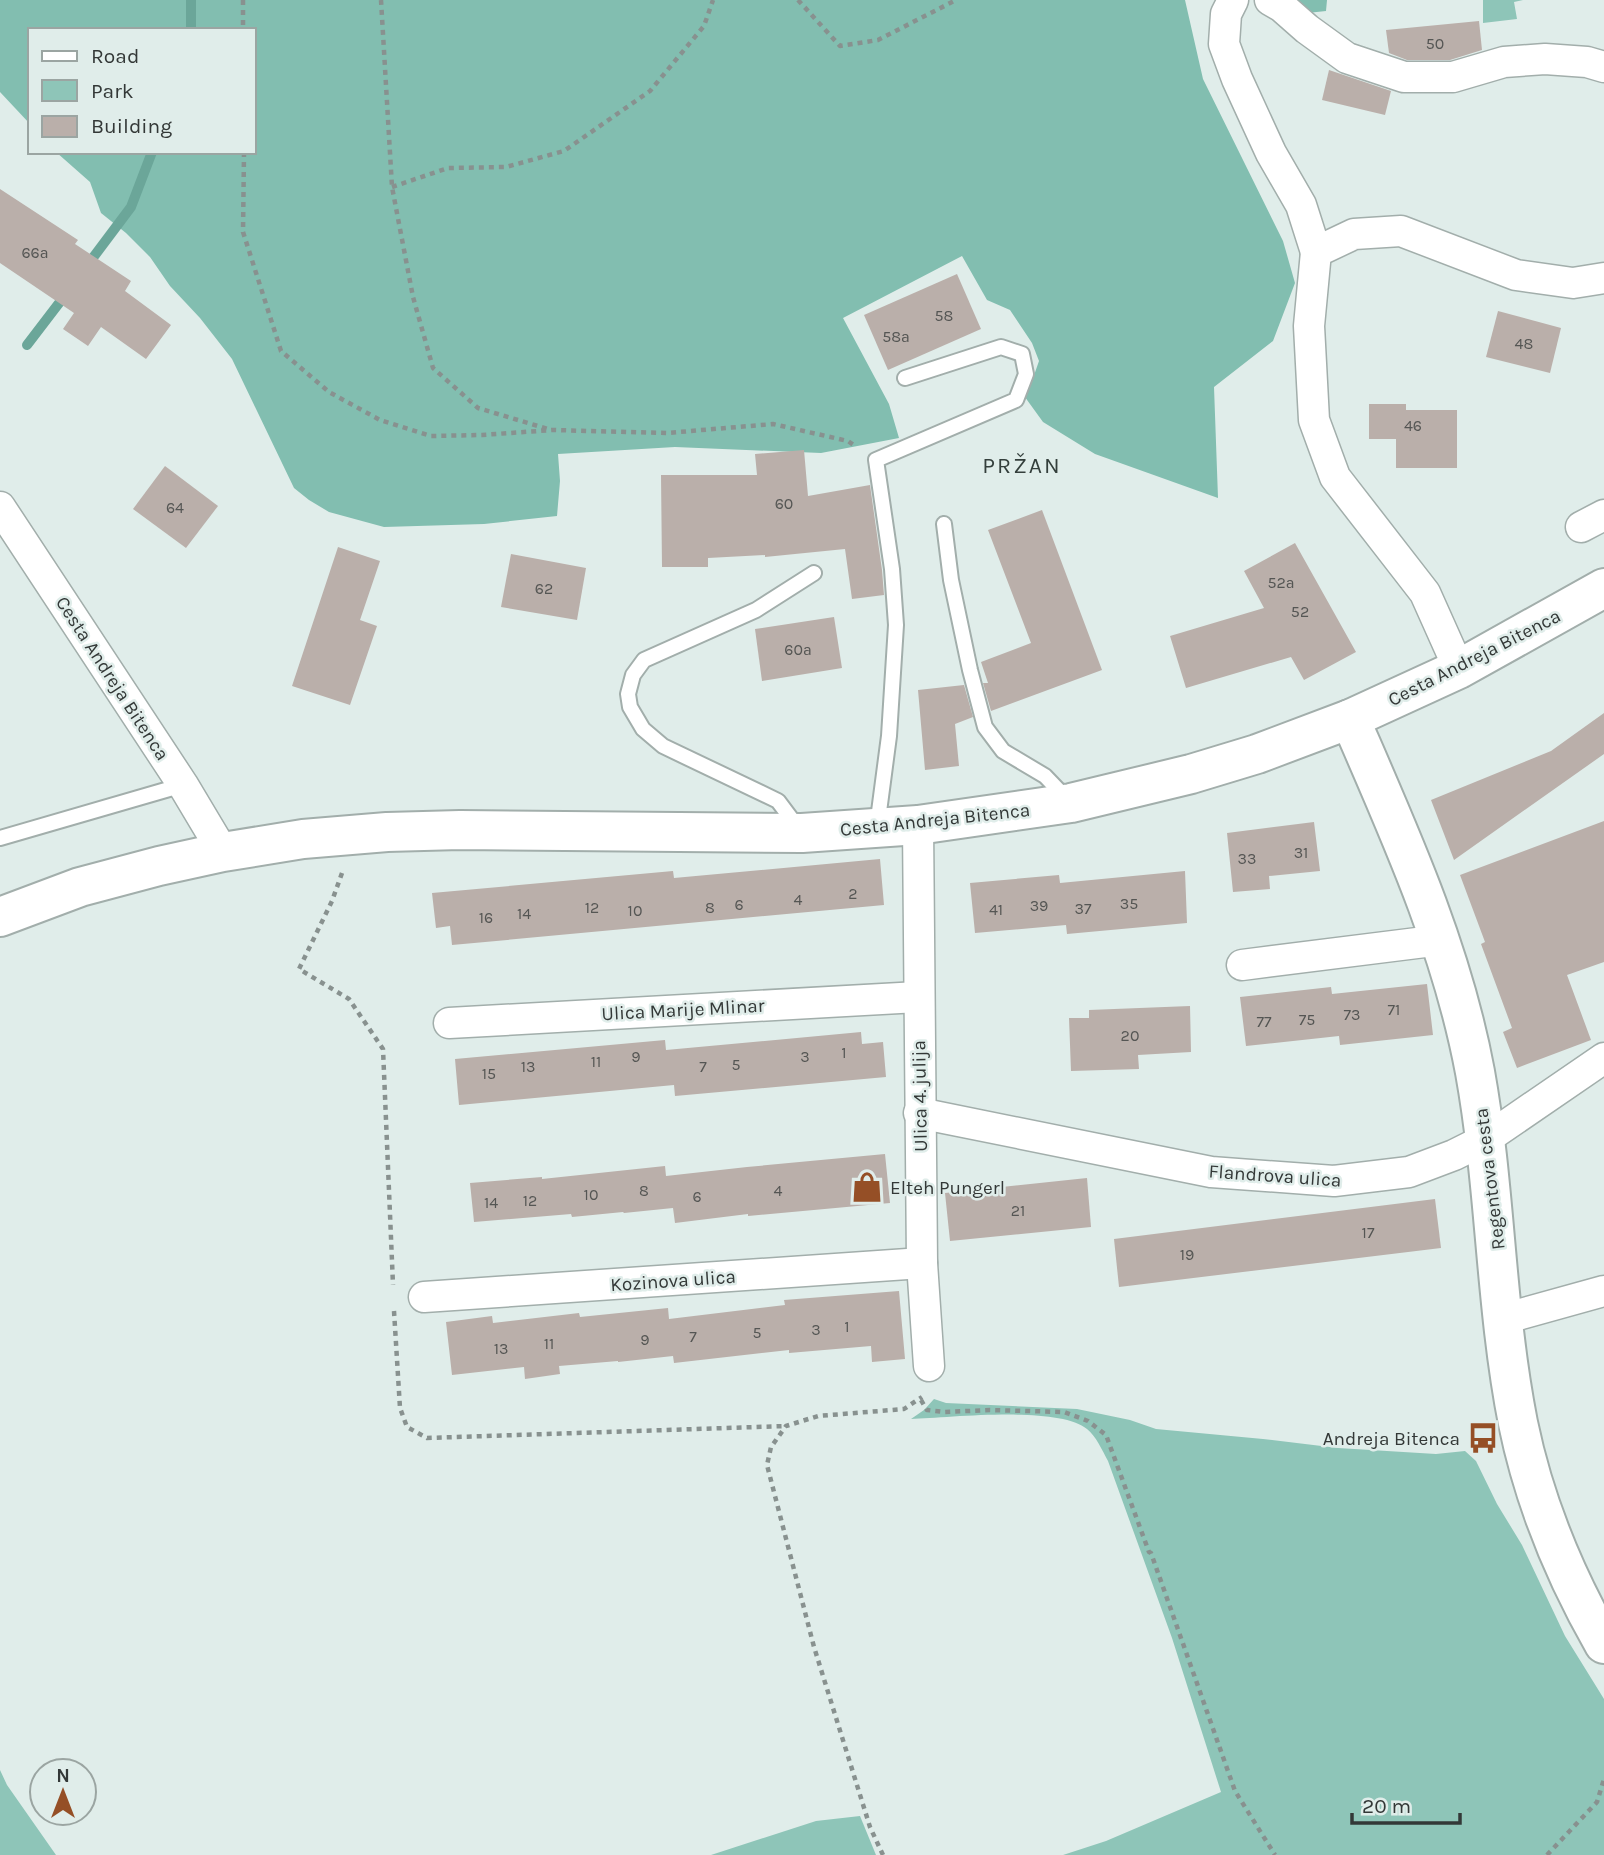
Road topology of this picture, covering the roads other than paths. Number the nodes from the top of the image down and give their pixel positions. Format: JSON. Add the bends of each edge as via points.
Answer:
{"nodes":[{"id":1,"x":1233,"y":0,"type":"edge"},
{"id":2,"x":1270,"y":0,"type":"edge"},
{"id":3,"x":1604,"y":67,"type":"edge"},
{"id":4,"x":1316,"y":252,"type":"junction"},
{"id":5,"x":1604,"y":278,"type":"edge"},
{"id":6,"x":905,"y":378,"type":"dead end"},
{"id":7,"x":0,"y":507,"type":"edge"},
{"id":8,"x":944,"y":524,"type":"dead end"},
{"id":9,"x":814,"y":573,"type":"dead end"},
{"id":10,"x":1604,"y":589,"type":"edge"},
{"id":11,"x":1459,"y":669,"type":"junction"},
{"id":12,"x":1350,"y":719,"type":"junction"},
{"id":13,"x":183,"y":785,"type":"junction"},
{"id":14,"x":1071,"y":803,"type":"junction"},
{"id":15,"x":918,"y":825,"type":"junction"},
{"id":16,"x":877,"y":828,"type":"junction"},
{"id":17,"x":802,"y":833,"type":"junction"},
{"id":18,"x":0,"y":838,"type":"edge"},
{"id":19,"x":223,"y":852,"type":"junction"},
{"id":20,"x":0,"y":917,"type":"edge"},
{"id":21,"x":1441,"y":940,"type":"junction"},
{"id":22,"x":1242,"y":965,"type":"dead end"},
{"id":23,"x":918,"y":997,"type":"junction"},
{"id":24,"x":449,"y":1023,"type":"dead end"},
{"id":25,"x":1604,"y":1058,"type":"edge"},
{"id":26,"x":919,"y":1113,"type":"junction"},
{"id":27,"x":1486,"y":1139,"type":"junction"},
{"id":28,"x":922,"y":1263,"type":"junction"},
{"id":29,"x":1604,"y":1291,"type":"edge"},
{"id":30,"x":424,"y":1297,"type":"dead end"},
{"id":31,"x":1503,"y":1319,"type":"junction"},
{"id":32,"x":929,"y":1366,"type":"road end"},
{"id":33,"x":1604,"y":1644,"type":"edge"}],
"edges":[{"from":1,"to":4,"type":"street","via":[[1226,14],[1224,44],[1271,153],[1301,205]]},
{"from":2,"to":3,"type":"street","via":[[1347,58],[1404,77],[1453,77],[1504,62],[1545,59]]},
{"from":4,"to":5,"type":"street","via":[[1354,234],[1401,231],[1516,275],[1573,283]]},
{"from":4,"to":11,"type":"street","via":[[1309,326],[1314,420],[1335,477],[1425,593]]},
{"from":6,"to":16,"type":"lane","via":[[1001,347],[1021,354],[1026,374],[1016,400],[876,460],[896,625]]},
{"from":7,"to":13,"type":"street","name":"Cesta Andreja Bitenca"},
{"from":8,"to":14,"type":"lane","via":[[951,580],[985,727],[1003,751],[1045,776]]},
{"from":9,"to":17,"type":"lane","via":[[756,610],[644,660],[633,675],[628,694],[636,719],[663,746],[778,801]]},
{"from":10,"to":11,"type":"street","name":"Cesta Andreja Bitenca"},
{"from":11,"to":12,"type":"street","name":"Cesta Andreja Bitenca"},
{"from":12,"to":14,"type":"street","name":"Cesta Andreja Bitenca","via":[[1191,774]]},
{"from":12,"to":21,"type":"street","name":"Regentova cesta"},
{"from":13,"to":18,"type":"lane"},
{"from":13,"to":19,"type":"street","name":"Cesta Andreja Bitenca"},
{"from":14,"to":15,"type":"street","name":"Cesta Andreja Bitenca"},
{"from":15,"to":16,"type":"street","name":"Cesta Andreja Bitenca"},
{"from":15,"to":23,"type":"street","name":"Ulica 4. julija"},
{"from":16,"to":17,"type":"street","name":"Cesta Andreja Bitenca"},
{"from":17,"to":19,"type":"street","name":"Cesta Andreja Bitenca","via":[[387,832]]},
{"from":19,"to":20,"type":"street","name":"Cesta Andreja Bitenca","via":[[80,887]]},
{"from":21,"to":22,"type":"street"},
{"from":21,"to":27,"type":"street","name":"Regentova cesta","via":[[1462,1011]]},
{"from":23,"to":24,"type":"street","name":"Ulica Marije Mlinar"},
{"from":23,"to":26,"type":"street","name":"Ulica 4. julija"},
{"from":25,"to":27,"type":"street","name":"Flandrova ulica"},
{"from":26,"to":27,"type":"street","name":"Flandrova ulica","via":[[1212,1172],[1334,1181],[1409,1172]]},
{"from":26,"to":28,"type":"street","name":"Ulica 4. julija"},
{"from":27,"to":31,"type":"street","name":"Regentova cesta"},
{"from":28,"to":30,"type":"street","name":"Kozinova ulica"},
{"from":28,"to":32,"type":"street","name":"Ulica 4. julija"},
{"from":29,"to":31,"type":"street"},
{"from":31,"to":33,"type":"street","name":"Regentova cesta","via":[[1508,1368],[1533,1481],[1571,1581]]}]}
